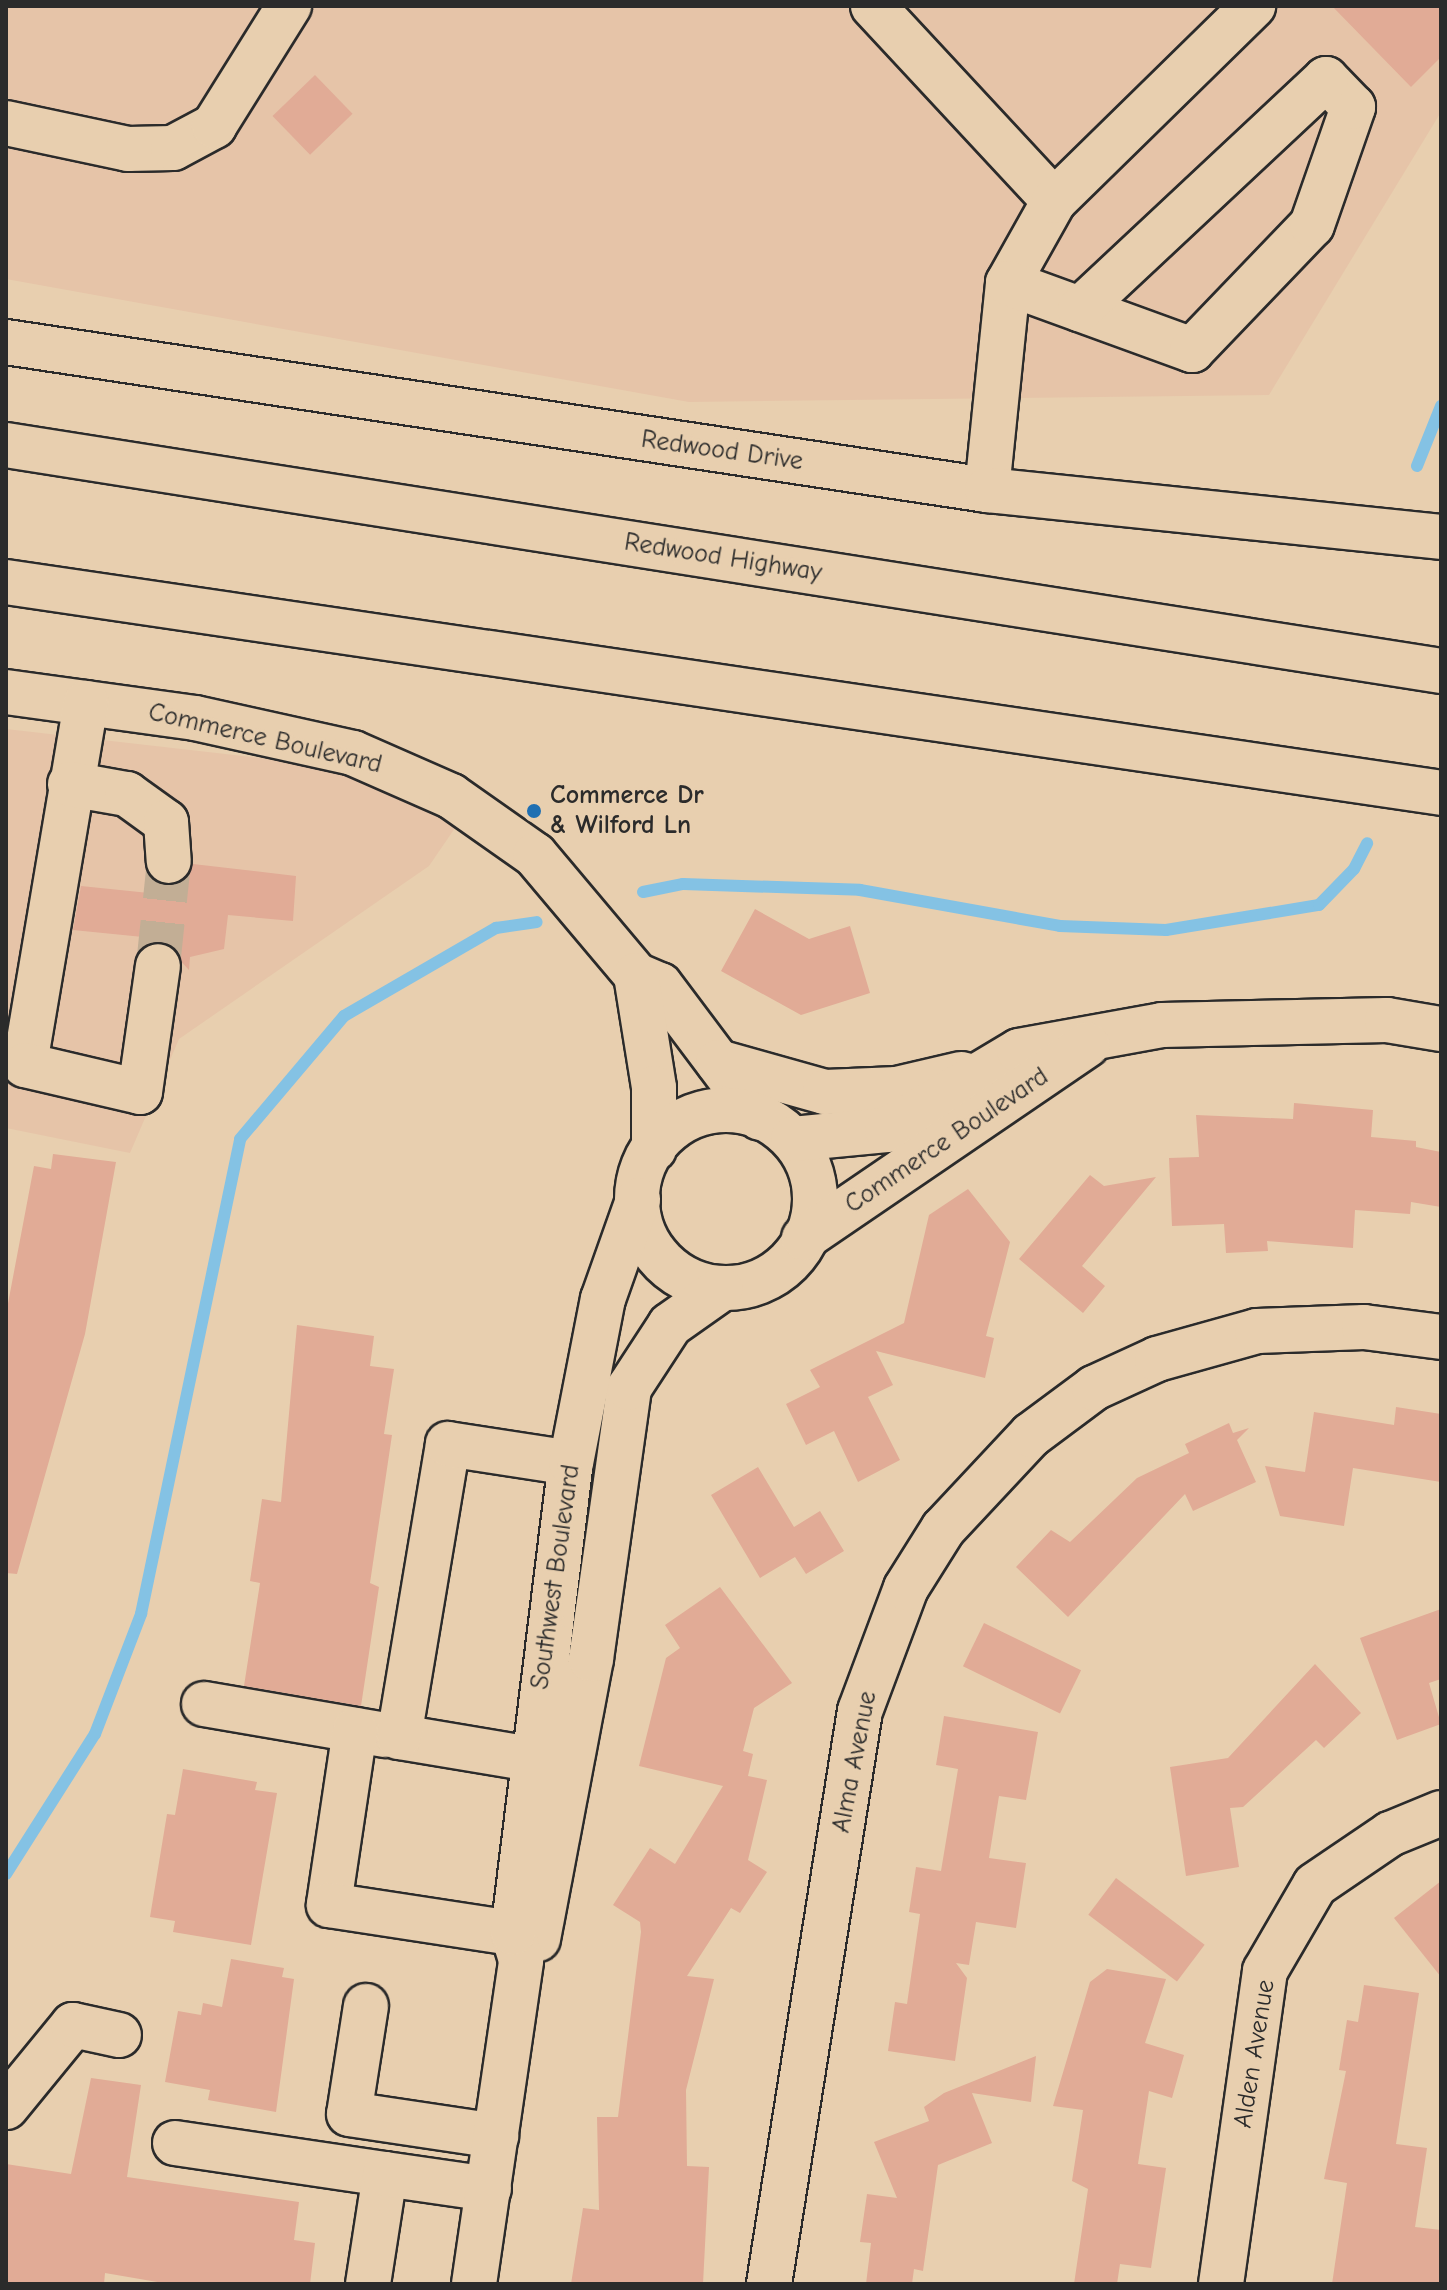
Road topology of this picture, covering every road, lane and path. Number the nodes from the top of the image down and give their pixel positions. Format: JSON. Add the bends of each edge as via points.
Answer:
{"nodes":[{"id":1,"x":289,"y":6,"type":"edge"},
{"id":2,"x":873,"y":6,"type":"edge"},
{"id":3,"x":1253,"y":6,"type":"edge"},
{"id":4,"x":6,"y":123,"type":"edge"},
{"id":5,"x":1054,"y":201,"type":"junction"},
{"id":6,"x":1008,"y":283,"type":"junction"},
{"id":7,"x":1080,"y":309,"type":"junction"},
{"id":8,"x":6,"y":342,"type":"edge"},
{"id":9,"x":6,"y":445,"type":"edge"},
{"id":10,"x":987,"y":490,"type":"junction"},
{"id":11,"x":1441,"y":537,"type":"edge"},
{"id":12,"x":6,"y":582,"type":"edge"},
{"id":13,"x":1441,"y":671,"type":"edge"},
{"id":14,"x":6,"y":692,"type":"edge"},
{"id":15,"x":86,"y":703,"type":"junction"},
{"id":16,"x":70,"y":784,"type":"junction"},
{"id":17,"x":1441,"y":793,"type":"edge"},
{"id":18,"x":169,"y":861,"type":"tunnel mouth"},
{"id":19,"x":158,"y":966,"type":"tunnel mouth"},
{"id":20,"x":636,"y":975,"type":"junction"},
{"id":21,"x":1441,"y":1029,"type":"edge"},
{"id":22,"x":1089,"y":1044,"type":"junction"},
{"id":23,"x":718,"y":1062,"type":"junction"},
{"id":24,"x":982,"y":1073,"type":"junction"},
{"id":25,"x":776,"y":1128,"type":"junction"},
{"id":26,"x":654,"y":1149,"type":"junction"},
{"id":27,"x":638,"y":1200,"type":"junction"},
{"id":28,"x":804,"y":1238,"type":"junction"},
{"id":29,"x":721,"y":1289,"type":"junction"},
{"id":30,"x":1441,"y":1337,"type":"edge"},
{"id":31,"x":571,"y":1463,"type":"junction"},
{"id":32,"x":204,"y":1704,"type":"dead end"},
{"id":33,"x":355,"y":1730,"type":"junction"},
{"id":34,"x":399,"y":1737,"type":"junction"},
{"id":35,"x":531,"y":1759,"type":"junction"},
{"id":36,"x":1441,"y":1813,"type":"edge"},
{"id":37,"x":517,"y":1946,"type":"junction"},
{"id":38,"x":366,"y":2006,"type":"dead end"},
{"id":39,"x":119,"y":2035,"type":"dead end"},
{"id":40,"x":6,"y":2107,"type":"edge"},
{"id":41,"x":496,"y":2136,"type":"junction"},
{"id":42,"x":175,"y":2143,"type":"dead end"},
{"id":43,"x":385,"y":2174,"type":"junction"},
{"id":44,"x":489,"y":2189,"type":"junction"},
{"id":45,"x":368,"y":2284,"type":"edge"},
{"id":46,"x":474,"y":2284,"type":"edge"},
{"id":47,"x":769,"y":2284,"type":"edge"},
{"id":48,"x":1221,"y":2284,"type":"edge"}],
"edges":[{"from":1,"to":4,"type":"main road","via":[[214,126],[173,148],[128,149]]},
{"from":2,"to":5,"type":"main road"},
{"from":3,"to":5,"type":"main road"},
{"from":5,"to":6,"type":"main road"},
{"from":6,"to":7,"type":"main road"},
{"from":6,"to":10,"type":"main road"},
{"from":7,"to":7,"type":"main road","via":[[1192,350],[1312,225],[1353,107],[1326,79]]},
{"from":8,"to":10,"type":"main road","name":"Redwood Drive"},
{"from":9,"to":13,"type":"main road","name":"Redwood Highway"},
{"from":10,"to":11,"type":"main road","name":"Redwood Drive"},
{"from":12,"to":17,"type":"main road"},
{"from":14,"to":15,"type":"main road","name":"Commerce Boulevard"},
{"from":15,"to":16,"type":"main road"},
{"from":15,"to":20,"type":"main road","name":"Commerce Boulevard","via":[[195,718],[402,771],[509,834],[598,924]]},
{"from":16,"to":18,"type":"main road","via":[[127,794],[166,822]]},
{"from":16,"to":19,"type":"main road","via":[[25,1065],[140,1092]]},
{"from":20,"to":23,"type":"main road","name":"Commerce Boulevard","via":[[660,985]]},
{"from":20,"to":26,"type":"main road","name":"Commerce Boulevard","via":[[654,1088]]},
{"from":21,"to":22,"type":"main road","name":"Commerce Boulevard","via":[[1387,1020],[1237,1020],[1162,1025]]},
{"from":22,"to":24,"type":"main road","name":"Commerce Boulevard","via":[[1019,1051]]},
{"from":22,"to":28,"type":"main road","name":"Commerce Boulevard"},
{"from":23,"to":24,"type":"main road","via":[[825,1092],[897,1089]]},
{"from":23,"to":25,"type":"main road","name":"Commerce Boulevard"},
{"from":24,"to":25,"type":"main road","name":"Commerce Boulevard","via":[[887,1130]]},
{"from":25,"to":26,"type":"main road","name":"Commerce Boulevard","via":[[704,1111],[683,1118]]},
{"from":25,"to":28,"type":"main road","name":"Commerce Boulevard","via":[[811,1168],[814,1194]]},
{"from":26,"to":27,"type":"main road","name":"Commerce Boulevard"},
{"from":27,"to":29,"type":"main road","name":"Commerce Boulevard","via":[[639,1227],[657,1259],[677,1275]]},
{"from":27,"to":31,"type":"main road","name":"Southwest Boulevard","via":[[603,1299]]},
{"from":28,"to":29,"type":"main road","name":"Commerce Boulevard","via":[[762,1282]]},
{"from":29,"to":37,"type":"main road","name":"Southwest Boulevard","via":[[670,1325],[629,1388],[591,1659],[539,1937]]},
{"from":30,"to":47,"type":"main road","name":"Alma Avenue","via":[[1364,1327],[1257,1331],[1157,1359],[1094,1388],[1031,1435],[943,1529],[906,1588],[860,1711]]},
{"from":31,"to":34,"type":"main road","via":[[448,1444]]},
{"from":31,"to":35,"type":"main road","name":"Southwest Boulevard"},
{"from":32,"to":33,"type":"main road"},
{"from":33,"to":34,"type":"main road"},
{"from":33,"to":37,"type":"main road","via":[[329,1905]]},
{"from":34,"to":35,"type":"main road"},
{"from":35,"to":37,"type":"main road","name":"Southwest Boulevard"},
{"from":36,"to":48,"type":"main road","name":"Alden Avenue","via":[[1390,1834],[1315,1885],[1265,1971]]},
{"from":37,"to":41,"type":"main road","name":"Southwest Boulevard"},
{"from":38,"to":41,"type":"main road","via":[[349,2114]]},
{"from":39,"to":40,"type":"main road","via":[[73,2025]]},
{"from":41,"to":44,"type":"main road","name":"Southwest Boulevard"},
{"from":42,"to":43,"type":"main road"},
{"from":43,"to":44,"type":"main road"},
{"from":43,"to":45,"type":"main road"},
{"from":44,"to":46,"type":"main road","name":"Southwest Boulevard"}]}
